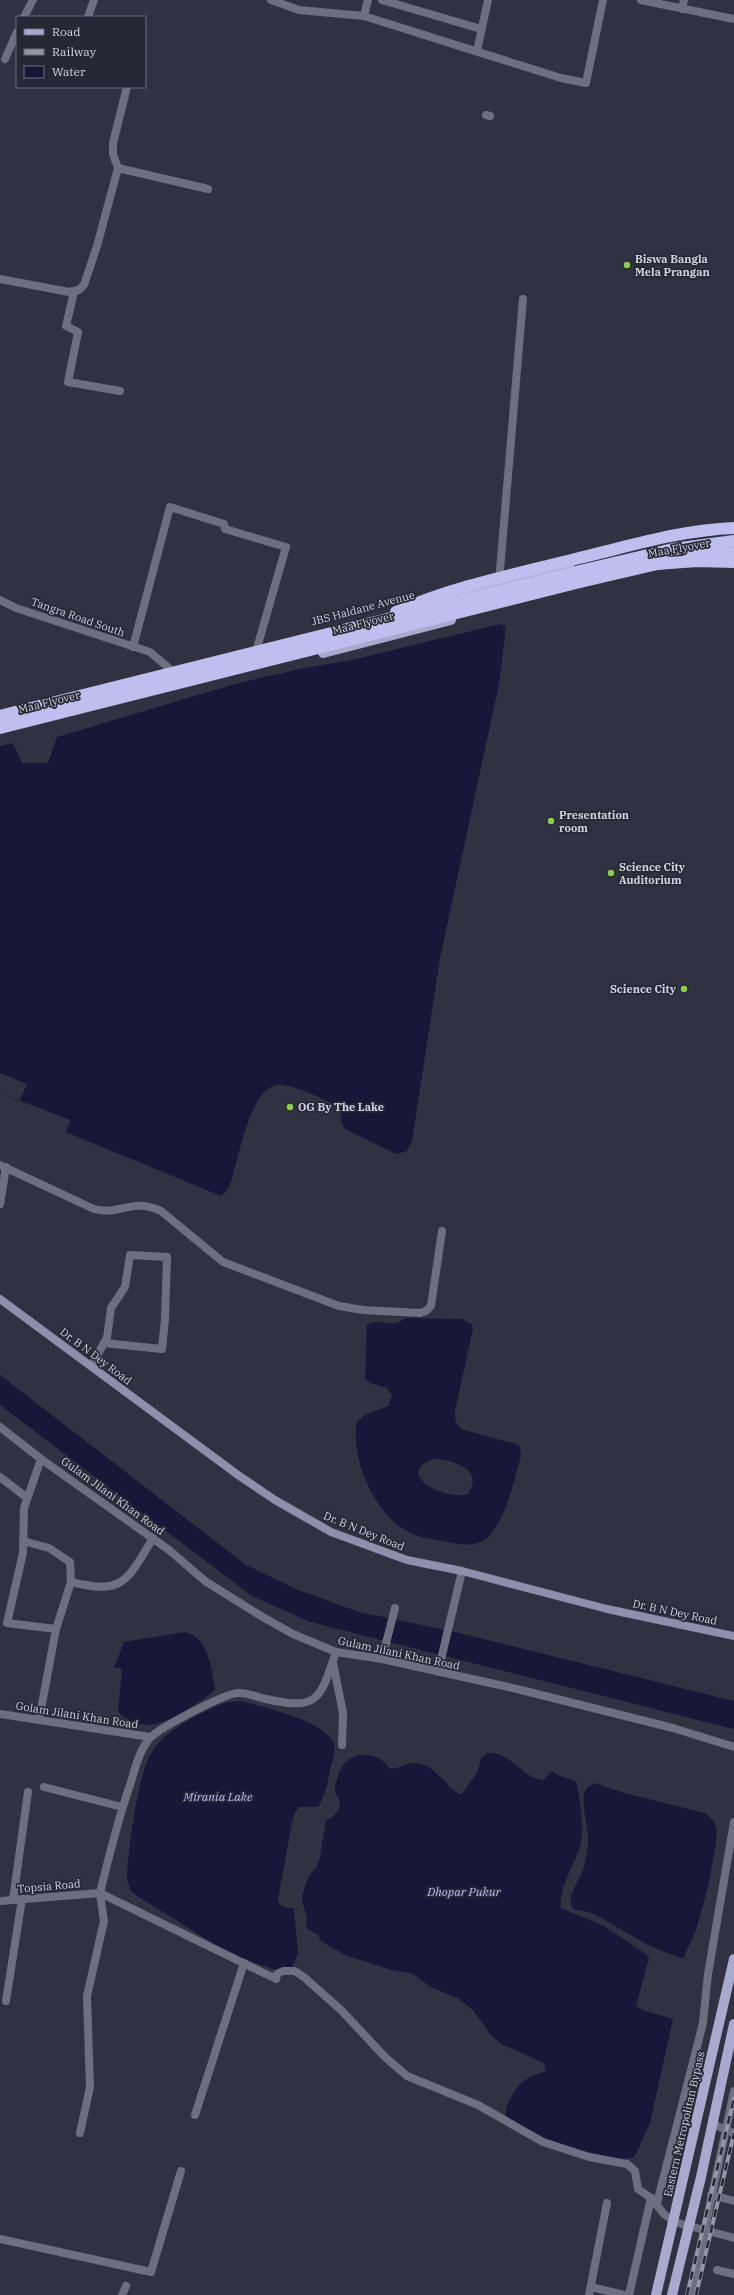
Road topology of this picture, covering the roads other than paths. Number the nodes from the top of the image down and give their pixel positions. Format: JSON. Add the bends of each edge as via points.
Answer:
{"nodes":[{"id":1,"x":33,"y":0,"type":"edge"},
{"id":2,"x":94,"y":0,"type":"edge"},
{"id":3,"x":271,"y":0,"type":"edge"},
{"id":4,"x":368,"y":0,"type":"edge"},
{"id":5,"x":382,"y":0,"type":"edge"},
{"id":6,"x":488,"y":0,"type":"edge"},
{"id":7,"x":603,"y":0,"type":"edge"},
{"id":8,"x":641,"y":0,"type":"edge"},
{"id":9,"x":684,"y":0,"type":"edge"},
{"id":10,"x":682,"y":9,"type":"junction"},
{"id":11,"x":25,"y":16,"type":"edge"},
{"id":12,"x":88,"y":16,"type":"edge"},
{"id":13,"x":364,"y":16,"type":"junction"},
{"id":14,"x":734,"y":19,"type":"edge"},
{"id":15,"x":480,"y":33,"type":"junction"},
{"id":16,"x":16,"y":34,"type":"edge"},
{"id":17,"x":474,"y":50,"type":"junction"},
{"id":18,"x":4,"y":59,"type":"dead end"},
{"id":19,"x":127,"y":88,"type":"edge"},
{"id":20,"x":118,"y":168,"type":"junction"},
{"id":21,"x":208,"y":189,"type":"dead end"},
{"id":22,"x":0,"y":279,"type":"edge"},
{"id":23,"x":74,"y":292,"type":"junction"},
{"id":24,"x":523,"y":299,"type":"dead end"},
{"id":25,"x":120,"y":391,"type":"dead end"},
{"id":26,"x":734,"y":528,"type":"edge"},
{"id":27,"x":734,"y":537,"type":"edge"},
{"id":28,"x":734,"y":542,"type":"edge"},
{"id":29,"x":734,"y":553,"type":"edge"},
{"id":30,"x":734,"y":561,"type":"edge"},
{"id":31,"x":656,"y":564,"type":"junction"},
{"id":32,"x":500,"y":570,"type":"dead end"},
{"id":33,"x":0,"y":600,"type":"edge"},
{"id":34,"x":368,"y":626,"type":"junction"},
{"id":35,"x":133,"y":647,"type":"junction"},
{"id":36,"x":256,"y":648,"type":"junction"},
{"id":37,"x":170,"y":669,"type":"junction"},
{"id":38,"x":174,"y":688,"type":"junction"},
{"id":39,"x":0,"y":715,"type":"edge"},
{"id":40,"x":0,"y":728,"type":"edge"},
{"id":41,"x":0,"y":733,"type":"edge"},
{"id":42,"x":3,"y":1166,"type":"edge"},
{"id":43,"x":0,"y":1204,"type":"edge"},
{"id":44,"x":442,"y":1231,"type":"dead end"},
{"id":45,"x":0,"y":1299,"type":"edge"},
{"id":46,"x":104,"y":1343,"type":"junction"},
{"id":47,"x":91,"y":1366,"type":"junction"},
{"id":48,"x":0,"y":1427,"type":"edge"},
{"id":49,"x":40,"y":1458,"type":"junction"},
{"id":50,"x":0,"y":1477,"type":"edge"},
{"id":51,"x":26,"y":1497,"type":"junction"},
{"id":52,"x":154,"y":1538,"type":"junction"},
{"id":53,"x":23,"y":1541,"type":"junction"},
{"id":54,"x":462,"y":1572,"type":"junction"},
{"id":55,"x":71,"y":1582,"type":"junction"},
{"id":56,"x":395,"y":1608,"type":"dead end"},
{"id":57,"x":56,"y":1628,"type":"junction"},
{"id":58,"x":734,"y":1636,"type":"edge"},
{"id":59,"x":384,"y":1651,"type":"dead end"},
{"id":60,"x":336,"y":1652,"type":"junction"},
{"id":61,"x":332,"y":1663,"type":"junction"},
{"id":62,"x":438,"y":1672,"type":"junction"},
{"id":63,"x":0,"y":1714,"type":"edge"},
{"id":64,"x":39,"y":1720,"type":"junction"},
{"id":65,"x":150,"y":1737,"type":"junction"},
{"id":66,"x":342,"y":1745,"type":"dead end"},
{"id":67,"x":734,"y":1747,"type":"edge"},
{"id":68,"x":44,"y":1787,"type":"dead end"},
{"id":69,"x":28,"y":1792,"type":"dead end"},
{"id":70,"x":122,"y":1807,"type":"junction"},
{"id":71,"x":734,"y":1822,"type":"edge"},
{"id":72,"x":100,"y":1893,"type":"junction"},
{"id":73,"x":17,"y":1900,"type":"junction"},
{"id":74,"x":0,"y":1901,"type":"edge"},
{"id":75,"x":734,"y":1959,"type":"edge"},
{"id":76,"x":244,"y":1963,"type":"junction"},
{"id":77,"x":6,"y":2001,"type":"dead end"},
{"id":78,"x":733,"y":2027,"type":"edge"},
{"id":79,"x":734,"y":2091,"type":"edge"},
{"id":80,"x":195,"y":2116,"type":"dead end"},
{"id":81,"x":712,"y":2124,"type":"junction"},
{"id":82,"x":724,"y":2130,"type":"junction"},
{"id":83,"x":80,"y":2133,"type":"dead end"},
{"id":84,"x":734,"y":2133,"type":"edge"},
{"id":85,"x":181,"y":2171,"type":"dead end"},
{"id":86,"x":711,"y":2195,"type":"junction"},
{"id":87,"x":654,"y":2200,"type":"junction"},
{"id":88,"x":734,"y":2201,"type":"edge"},
{"id":89,"x":607,"y":2202,"type":"dead end"},
{"id":90,"x":674,"y":2222,"type":"junction"},
{"id":91,"x":689,"y":2226,"type":"junction"},
{"id":92,"x":704,"y":2230,"type":"junction"},
{"id":93,"x":734,"y":2238,"type":"edge"},
{"id":94,"x":0,"y":2239,"type":"edge"},
{"id":95,"x":717,"y":2270,"type":"dead end"},
{"id":96,"x":734,"y":2274,"type":"edge"},
{"id":97,"x":126,"y":2286,"type":"dead end"},
{"id":98,"x":590,"y":2291,"type":"edge"},
{"id":99,"x":122,"y":2295,"type":"edge"},
{"id":100,"x":624,"y":2295,"type":"edge"},
{"id":101,"x":629,"y":2295,"type":"edge"},
{"id":102,"x":656,"y":2295,"type":"edge"},
{"id":103,"x":672,"y":2295,"type":"edge"},
{"id":104,"x":691,"y":2295,"type":"edge"}],
"edges":[{"from":1,"to":11,"type":"street"},
{"from":2,"to":12,"type":"street"},
{"from":3,"to":13,"type":"street","via":[[299,10]]},
{"from":4,"to":13,"type":"street"},
{"from":5,"to":15,"type":"street"},
{"from":6,"to":15,"type":"street"},
{"from":7,"to":17,"type":"street","via":[[586,83],[561,78]]},
{"from":8,"to":10,"type":"street"},
{"from":9,"to":10,"type":"street"},
{"from":10,"to":14,"type":"street"},
{"from":13,"to":17,"type":"street"},
{"from":15,"to":17,"type":"street","via":[[474,40]]},
{"from":16,"to":18,"type":"street"},
{"from":19,"to":20,"type":"street","via":[[113,144],[113,154]]},
{"from":20,"to":21,"type":"street"},
{"from":20,"to":23,"type":"street","via":[[87,278],[80,290]]},
{"from":22,"to":23,"type":"street"},
{"from":23,"to":25,"type":"street","via":[[66,326],[78,332],[68,382]]},
{"from":24,"to":32,"type":"street"},
{"from":26,"to":34,"type":"highway","bridge":true,"via":[[672,536],[451,590]]},
{"from":27,"to":36,"type":"main road","name":"JBS Haldane Avenue","via":[[657,547]]},
{"from":28,"to":34,"type":"highway","name":"Maa Flyover","bridge":true,"via":[[697,545],[626,560]]},
{"from":29,"to":31,"type":"highway","name":"Maa Flyover","bridge":true,"via":[[689,557]]},
{"from":30,"to":31,"type":"highway","bridge":true},
{"from":30,"to":38,"type":"main road","via":[[639,573]]},
{"from":31,"to":40,"type":"highway","name":"Maa Flyover","bridge":true},
{"from":33,"to":35,"type":"street","name":"Tangra Road South","via":[[16,608]]},
{"from":34,"to":39,"type":"highway","name":"Maa Flyover","bridge":true},
{"from":35,"to":36,"type":"street","via":[[170,507],[224,524],[225,529],[286,547]]},
{"from":35,"to":37,"type":"street","name":"Tangra Road South","via":[[150,652]]},
{"from":36,"to":37,"type":"main road","name":"JBS Haldane Avenue"},
{"from":37,"to":38,"type":"street"},
{"from":37,"to":39,"type":"main road","name":"JBS Haldane Avenue"},
{"from":38,"to":41,"type":"main road"},
{"from":42,"to":43,"type":"street"},
{"from":42,"to":44,"type":"street","via":[[94,1209],[109,1212],[134,1204],[152,1207],[161,1211],[223,1262],[353,1309],[420,1313],[426,1311],[430,1306]]},
{"from":45,"to":47,"type":"main road","name":"Dr. B N Dey Road"},
{"from":46,"to":46,"type":"street","via":[[111,1308],[125,1287],[130,1255],[167,1257],[162,1349]]},
{"from":46,"to":47,"type":"street"},
{"from":47,"to":54,"type":"main road","name":"Dr. B N Dey Road","via":[[238,1474],[330,1532],[395,1556]]},
{"from":48,"to":49,"type":"street","name":"Gulam Jilani Khan Road"},
{"from":49,"to":51,"type":"street"},
{"from":49,"to":52,"type":"street","name":"Gulam Jilani Khan Road"},
{"from":50,"to":51,"type":"street"},
{"from":51,"to":53,"type":"street"},
{"from":52,"to":55,"type":"street","via":[[132,1573],[120,1582],[110,1587],[98,1587]]},
{"from":52,"to":60,"type":"street","name":"Gulam Jilani Khan Road","via":[[205,1581],[293,1634]]},
{"from":53,"to":55,"type":"street","via":[[49,1548],[70,1562]]},
{"from":53,"to":57,"type":"street","via":[[23,1554],[8,1623]]},
{"from":54,"to":58,"type":"main road","name":"Dr. B N Dey Road","via":[[607,1609]]},
{"from":54,"to":62,"type":"street"},
{"from":55,"to":57,"type":"street"},
{"from":56,"to":59,"type":"street"},
{"from":57,"to":64,"type":"street"},
{"from":60,"to":61,"type":"street"},
{"from":60,"to":62,"type":"street","name":"Gulam Jilani Khan Road"},
{"from":61,"to":65,"type":"street","via":[[325,1685],[316,1697],[306,1704],[292,1705],[238,1692],[216,1700]]},
{"from":61,"to":66,"type":"street","via":[[343,1713]]},
{"from":62,"to":67,"type":"street","name":"Gulam Jilani Khan Road","via":[[673,1728]]},
{"from":63,"to":64,"type":"street","name":"Golam Jilani Khan Road"},
{"from":64,"to":65,"type":"street","name":"Golam Jilani Khan Road"},
{"from":65,"to":70,"type":"street","via":[[137,1762]]},
{"from":68,"to":70,"type":"street"},
{"from":69,"to":73,"type":"street"},
{"from":70,"to":72,"type":"street"},
{"from":71,"to":87,"type":"street","via":[[708,1974],[703,2023]]},
{"from":72,"to":73,"type":"street","name":"Topsia Road"},
{"from":72,"to":76,"type":"street"},
{"from":72,"to":83,"type":"street","via":[[104,1921],[87,1996],[90,2086]]},
{"from":73,"to":74,"type":"street","name":"Topsia Road"},
{"from":73,"to":77,"type":"street"},
{"from":75,"to":90,"type":"main road","name":"Eastern Metropolitan Bypass"},
{"from":76,"to":80,"type":"street"},
{"from":76,"to":87,"type":"street","via":[[276,1979],[277,1974],[283,1971],[295,1971],[341,2010],[385,2057],[407,2076],[478,2105],[543,2142],[589,2157],[627,2164],[635,2171],[638,2189]]},
{"from":78,"to":81,"type":"main road"},
{"from":79,"to":82,"type":"street"},
{"from":81,"to":82,"type":"street"},
{"from":81,"to":91,"type":"main road"},
{"from":82,"to":84,"type":"street"},
{"from":82,"to":86,"type":"street"},
{"from":85,"to":94,"type":"street","via":[[151,2272]]},
{"from":86,"to":88,"type":"street"},
{"from":86,"to":92,"type":"street"},
{"from":87,"to":90,"type":"street","via":[[664,2214]]},
{"from":87,"to":101,"type":"street"},
{"from":89,"to":98,"type":"street"},
{"from":90,"to":91,"type":"street"},
{"from":90,"to":102,"type":"main road","name":"Eastern Metropolitan Bypass"},
{"from":91,"to":92,"type":"street"},
{"from":91,"to":103,"type":"main road"},
{"from":92,"to":93,"type":"street"},
{"from":92,"to":104,"type":"street"},
{"from":95,"to":96,"type":"street"},
{"from":97,"to":99,"type":"street"},
{"from":98,"to":100,"type":"street"}]}
